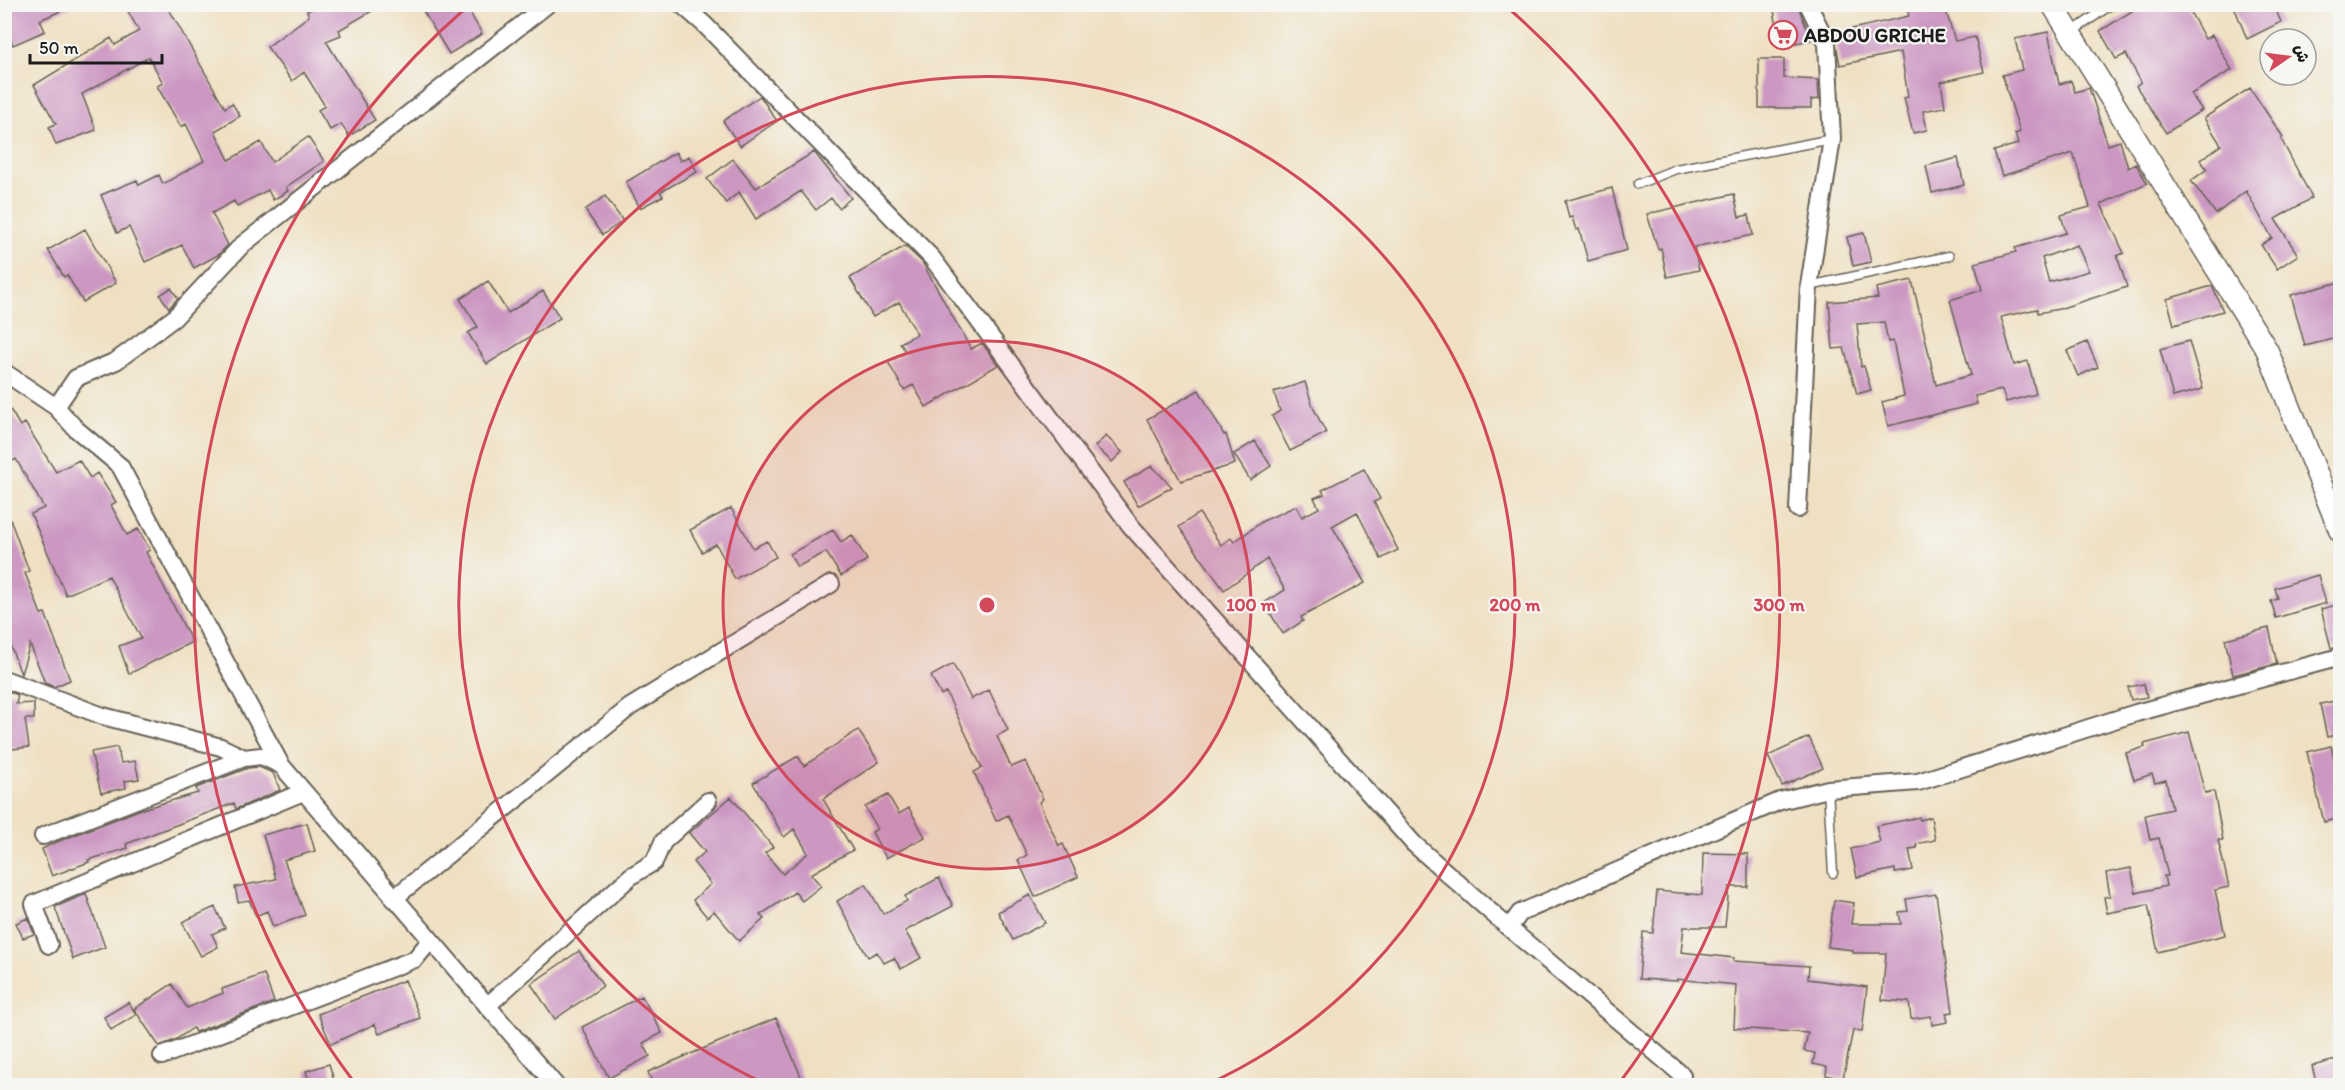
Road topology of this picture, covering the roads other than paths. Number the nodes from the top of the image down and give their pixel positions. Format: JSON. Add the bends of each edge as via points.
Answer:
{"nodes":[{"id":1,"x":548,"y":4,"type":"edge"},
{"id":2,"x":681,"y":4,"type":"edge"},
{"id":3,"x":1808,"y":4,"type":"edge"},
{"id":4,"x":2052,"y":4,"type":"edge"},
{"id":5,"x":2112,"y":4,"type":"edge"},
{"id":6,"x":2069,"y":34,"type":"junction"},
{"id":7,"x":1832,"y":139,"type":"junction"},
{"id":8,"x":1638,"y":184,"type":"dead end"},
{"id":9,"x":1949,"y":256,"type":"dead end"},
{"id":10,"x":1809,"y":286,"type":"junction"},
{"id":11,"x":4,"y":372,"type":"edge"},
{"id":12,"x":56,"y":407,"type":"junction"},
{"id":13,"x":2336,"y":506,"type":"edge"},
{"id":14,"x":1798,"y":509,"type":"dead end"},
{"id":15,"x":2340,"y":531,"type":"edge"},
{"id":16,"x":831,"y":584,"type":"dead end"},
{"id":17,"x":2340,"y":657,"type":"edge"},
{"id":18,"x":4,"y":679,"type":"edge"},
{"id":19,"x":244,"y":758,"type":"junction"},
{"id":20,"x":281,"y":765,"type":"junction"},
{"id":21,"x":1828,"y":789,"type":"junction"},
{"id":22,"x":303,"y":792,"type":"junction"},
{"id":23,"x":708,"y":801,"type":"dead end"},
{"id":24,"x":44,"y":836,"type":"dead end"},
{"id":25,"x":1833,"y":873,"type":"dead end"},
{"id":26,"x":393,"y":899,"type":"junction"},
{"id":27,"x":1509,"y":928,"type":"junction"},
{"id":28,"x":429,"y":941,"type":"junction"},
{"id":29,"x":49,"y":945,"type":"dead end"},
{"id":30,"x":487,"y":1006,"type":"junction"},
{"id":31,"x":162,"y":1056,"type":"dead end"},
{"id":32,"x":556,"y":1086,"type":"edge"},
{"id":33,"x":1681,"y":1086,"type":"edge"},
{"id":34,"x":1781,"y":1086,"type":"edge"},
{"id":35,"x":1796,"y":1086,"type":"edge"}],
"edges":[{"from":1,"to":12,"type":"street","via":[[242,245],[174,318],[116,361],[76,378]]},
{"from":2,"to":27,"type":"street","via":[[932,258],[1130,525],[1414,844]]},
{"from":3,"to":7,"type":"street","via":[[1827,43]]},
{"from":4,"to":6,"type":"street"},
{"from":5,"to":6,"type":"lane"},
{"from":6,"to":13,"type":"street","via":[[2267,350]]},
{"from":7,"to":8,"type":"lane","via":[[1676,170]]},
{"from":7,"to":10,"type":"street"},
{"from":9,"to":10,"type":"lane"},
{"from":10,"to":14,"type":"street"},
{"from":11,"to":12,"type":"street"},
{"from":12,"to":20,"type":"street","via":[[120,466]]},
{"from":13,"to":15,"type":"street"},
{"from":16,"to":26,"type":"street","via":[[630,707]]},
{"from":17,"to":21,"type":"street","via":[[2136,713],[1917,782]]},
{"from":18,"to":19,"type":"street","via":[[103,716],[221,747]]},
{"from":19,"to":20,"type":"street","via":[[261,756]]},
{"from":19,"to":24,"type":"street"},
{"from":20,"to":22,"type":"street"},
{"from":21,"to":25,"type":"lane"},
{"from":21,"to":27,"type":"street","via":[[1780,801],[1531,909],[1520,914]]},
{"from":22,"to":26,"type":"street"},
{"from":22,"to":29,"type":"street","via":[[34,904]]},
{"from":23,"to":30,"type":"street","via":[[663,842],[654,862],[631,876]]},
{"from":26,"to":28,"type":"street"},
{"from":27,"to":33,"type":"street","via":[[1682,1075]]},
{"from":28,"to":30,"type":"street"},
{"from":28,"to":31,"type":"street","via":[[415,959]]},
{"from":30,"to":32,"type":"street"},
{"from":34,"to":35,"type":"lane"}]}
